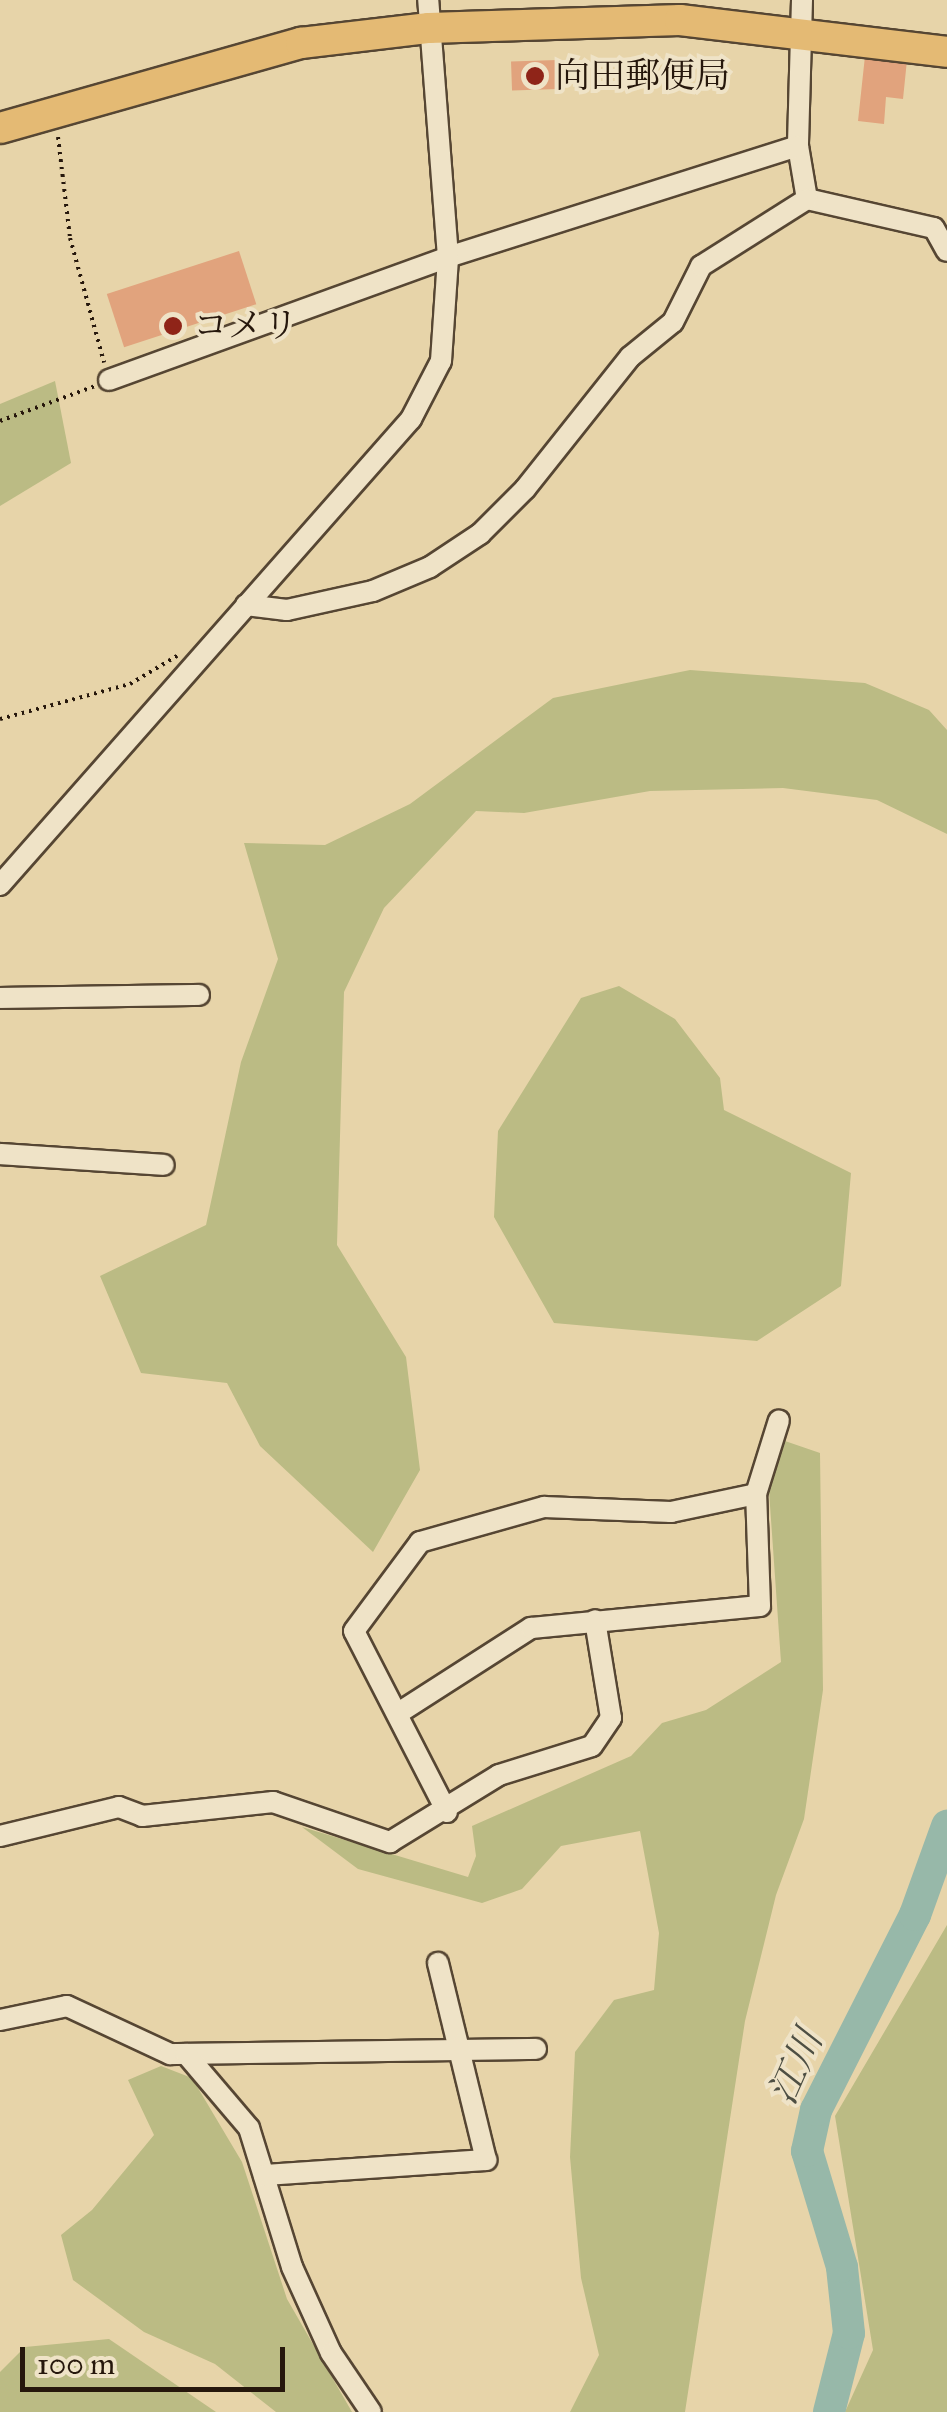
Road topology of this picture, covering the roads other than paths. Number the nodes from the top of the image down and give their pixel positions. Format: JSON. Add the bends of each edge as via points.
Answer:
{"nodes":[{"id":1,"x":428,"y":14,"type":"edge"},
{"id":2,"x":799,"y":15,"type":"edge"},
{"id":3,"x":947,"y":52,"type":"edge"},
{"id":4,"x":0,"y":128,"type":"edge"},
{"id":5,"x":798,"y":146,"type":"junction"},
{"id":6,"x":807,"y":199,"type":"junction"},
{"id":7,"x":947,"y":251,"type":"edge"},
{"id":8,"x":448,"y":257,"type":"junction"},
{"id":9,"x":110,"y":380,"type":"road end"},
{"id":10,"x":246,"y":604,"type":"junction"},
{"id":11,"x":0,"y":885,"type":"edge"},
{"id":12,"x":199,"y":995,"type":"dead end"},
{"id":13,"x":0,"y":998,"type":"edge"},
{"id":14,"x":0,"y":1154,"type":"edge"},
{"id":15,"x":164,"y":1165,"type":"dead end"},
{"id":16,"x":778,"y":1420,"type":"dead end"},
{"id":17,"x":756,"y":1494,"type":"junction"},
{"id":18,"x":594,"y":1620,"type":"junction"},
{"id":19,"x":400,"y":1712,"type":"junction"},
{"id":20,"x":447,"y":1812,"type":"junction"},
{"id":21,"x":0,"y":1836,"type":"edge"},
{"id":22,"x":438,"y":1963,"type":"dead end"},
{"id":23,"x":0,"y":2020,"type":"edge"},
{"id":24,"x":536,"y":2049,"type":"dead end"},
{"id":25,"x":457,"y":2050,"type":"junction"},
{"id":26,"x":186,"y":2054,"type":"junction"},
{"id":27,"x":264,"y":2175,"type":"junction"},
{"id":28,"x":371,"y":2412,"type":"edge"}],
"edges":[{"from":1,"to":2,"type":"highway","via":[[680,20]]},
{"from":1,"to":4,"type":"highway"},
{"from":1,"to":8,"type":"street"},
{"from":2,"to":3,"type":"highway"},
{"from":2,"to":5,"type":"street"},
{"from":5,"to":6,"type":"street"},
{"from":5,"to":8,"type":"street"},
{"from":6,"to":7,"type":"street","via":[[934,228]]},
{"from":6,"to":10,"type":"street","via":[[701,266],[673,322],[630,358],[525,489],[480,534],[430,567],[373,591],[286,610]]},
{"from":8,"to":9,"type":"street"},
{"from":8,"to":10,"type":"street","via":[[441,361],[411,419]]},
{"from":10,"to":11,"type":"street"},
{"from":12,"to":13,"type":"street"},
{"from":14,"to":15,"type":"street"},
{"from":16,"to":17,"type":"street"},
{"from":17,"to":18,"type":"street","via":[[760,1606]]},
{"from":17,"to":19,"type":"street","via":[[671,1512],[544,1507],[420,1542],[354,1631]]},
{"from":18,"to":19,"type":"street","via":[[531,1628]]},
{"from":18,"to":20,"type":"street","via":[[611,1718],[592,1746],[499,1775]]},
{"from":19,"to":20,"type":"street"},
{"from":20,"to":21,"type":"street","via":[[390,1842],[274,1802],[142,1816],[118,1807]]},
{"from":22,"to":25,"type":"street"},
{"from":23,"to":26,"type":"street","via":[[67,2006],[170,2054]]},
{"from":24,"to":25,"type":"street"},
{"from":25,"to":26,"type":"street"},
{"from":25,"to":27,"type":"street","via":[[486,2160]]},
{"from":26,"to":27,"type":"street","via":[[249,2128]]},
{"from":27,"to":28,"type":"street","via":[[292,2268],[331,2353]]}]}
